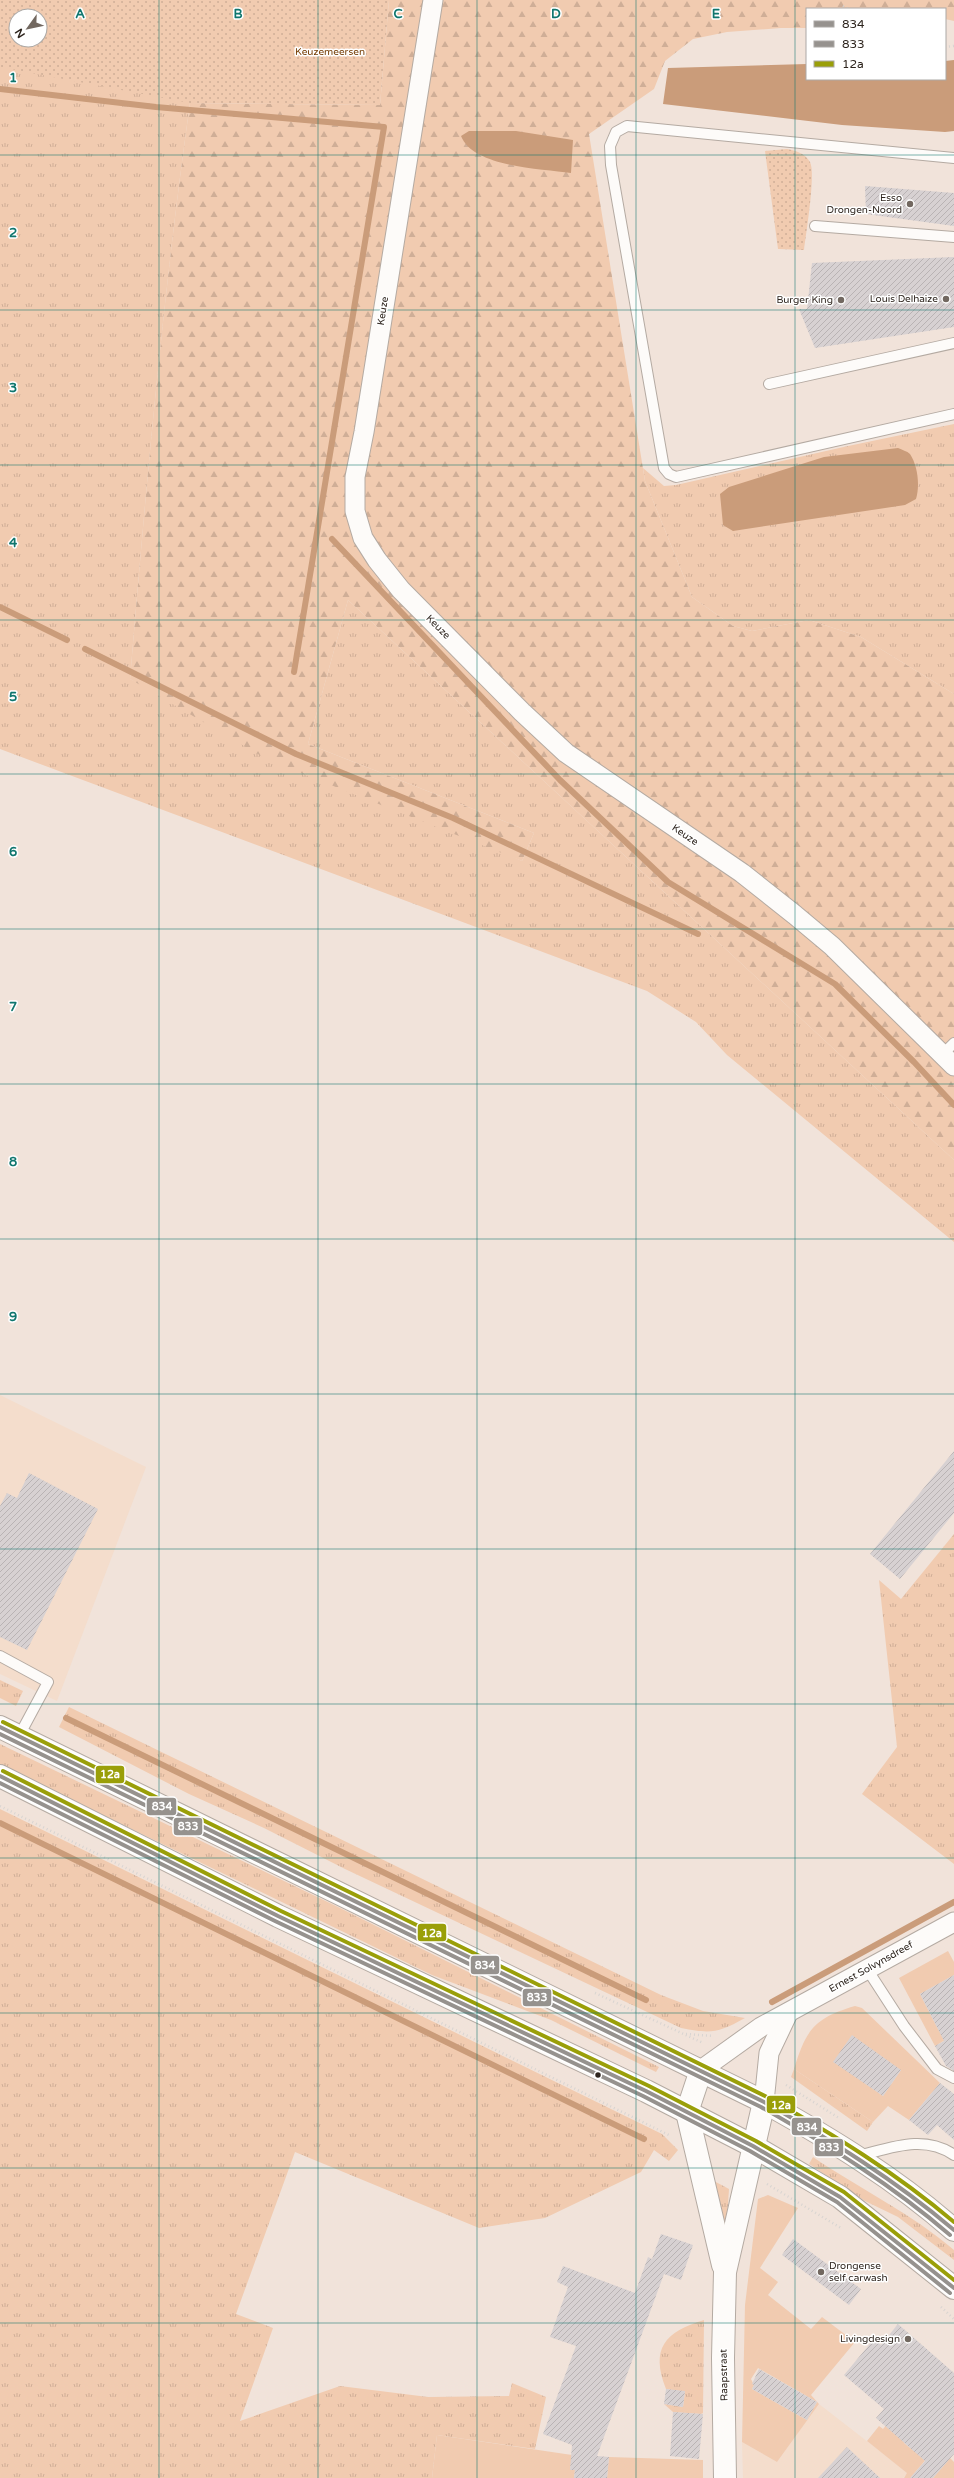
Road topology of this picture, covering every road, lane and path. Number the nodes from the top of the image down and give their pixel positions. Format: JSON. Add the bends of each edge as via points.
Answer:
{"nodes":[{"id":1,"x":433,"y":0,"type":"edge"},
{"id":2,"x":843,"y":6,"type":"dead end"},
{"id":3,"x":846,"y":8,"type":"edge"},
{"id":4,"x":954,"y":158,"type":"edge"},
{"id":5,"x":815,"y":226,"type":"dead end"},
{"id":6,"x":954,"y":237,"type":"edge"},
{"id":7,"x":954,"y":343,"type":"edge"},
{"id":8,"x":769,"y":384,"type":"dead end"},
{"id":9,"x":954,"y":414,"type":"edge"},
{"id":10,"x":950,"y":1054,"type":"edge"},
{"id":11,"x":0,"y":1656,"type":"edge"},
{"id":12,"x":10,"y":1732,"type":"edge"},
{"id":13,"x":0,"y":1776,"type":"edge"},
{"id":14,"x":0,"y":1806,"type":"edge"},
{"id":15,"x":954,"y":1922,"type":"edge"},
{"id":16,"x":867,"y":1969,"type":"junction"},
{"id":17,"x":788,"y":2013,"type":"junction"},
{"id":18,"x":701,"y":2070,"type":"junction"},
{"id":19,"x":954,"y":2078,"type":"edge"},
{"id":20,"x":764,"y":2102,"type":"junction"},
{"id":21,"x":687,"y":2112,"type":"junction"},
{"id":22,"x":753,"y":2146,"type":"junction"},
{"id":23,"x":696,"y":2148,"type":"junction"},
{"id":24,"x":954,"y":2155,"type":"edge"},
{"id":25,"x":857,"y":2157,"type":"junction"},
{"id":26,"x":747,"y":2174,"type":"junction"},
{"id":27,"x":842,"y":2229,"type":"dead end"},
{"id":28,"x":954,"y":2230,"type":"edge"},
{"id":29,"x":725,"y":2272,"type":"junction"},
{"id":30,"x":954,"y":2288,"type":"edge"},
{"id":31,"x":938,"y":2304,"type":"dead end"},
{"id":32,"x":954,"y":2318,"type":"edge"},
{"id":33,"x":725,"y":2478,"type":"edge"}],
"edges":[{"from":1,"to":10,"type":"street","name":"Keuze","via":[[355,477],[355,510],[363,538],[402,590],[522,712],[566,752],[742,873],[832,946]]},
{"from":2,"to":3,"type":"path"},
{"from":4,"to":9,"type":"lane","via":[[627,126],[616,132],[610,146],[611,165],[664,468],[669,474],[676,477]]},
{"from":5,"to":6,"type":"lane"},
{"from":7,"to":8,"type":"lane"},
{"from":11,"to":12,"type":"lane","via":[[48,1682]]},
{"from":12,"to":18,"type":"main road"},
{"from":13,"to":21,"type":"main road","via":[[278,1916]]},
{"from":14,"to":23,"type":"path"},
{"from":15,"to":16,"type":"street","name":"Ernest Solvynsdreef"},
{"from":16,"to":17,"type":"street","name":"Ernest Solvynsdreef"},
{"from":16,"to":19,"type":"lane","via":[[904,2026],[937,2069]]},
{"from":17,"to":18,"type":"street","name":"Ernest Solvynsdreef","via":[[761,2027]]},
{"from":17,"to":20,"type":"street","via":[[768,2053]]},
{"from":18,"to":20,"type":"main road"},
{"from":18,"to":21,"type":"main road"},
{"from":20,"to":22,"type":"main road","name":"Raapstraat"},
{"from":20,"to":25,"type":"main road"},
{"from":21,"to":22,"type":"main road"},
{"from":21,"to":23,"type":"main road","name":"Raapstraat"},
{"from":22,"to":26,"type":"main road","name":"Raapstraat"},
{"from":22,"to":30,"type":"main road","via":[[840,2197]]},
{"from":23,"to":29,"type":"main road","name":"Raapstraat"},
{"from":24,"to":25,"type":"lane","via":[[942,2147],[912,2142]]},
{"from":25,"to":28,"type":"main road","via":[[911,2195]]},
{"from":26,"to":27,"type":"path","via":[[784,2192]]},
{"from":26,"to":29,"type":"main road","name":"Raapstraat"},
{"from":29,"to":33,"type":"main road","name":"Raapstraat"},
{"from":31,"to":32,"type":"path"}]}
